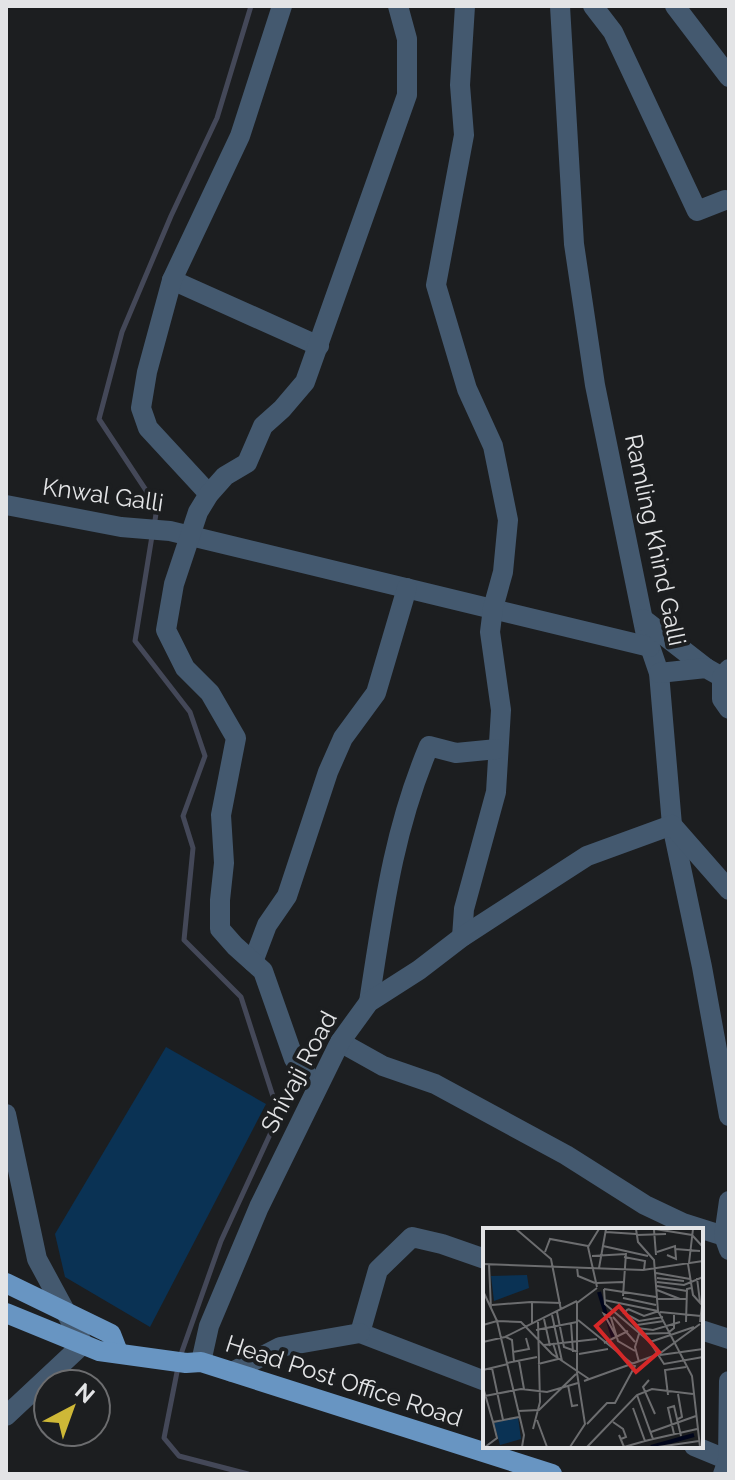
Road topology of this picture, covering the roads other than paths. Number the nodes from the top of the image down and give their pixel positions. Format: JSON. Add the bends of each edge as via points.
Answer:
{"nodes":[{"id":1,"x":282,"y":6,"type":"edge"},
{"id":2,"x":398,"y":6,"type":"edge"},
{"id":3,"x":465,"y":6,"type":"edge"},
{"id":4,"x":560,"y":6,"type":"edge"},
{"id":5,"x":593,"y":6,"type":"edge"},
{"id":6,"x":675,"y":6,"type":"edge"},
{"id":7,"x":729,"y":77,"type":"edge"},
{"id":8,"x":728,"y":205,"type":"edge"},
{"id":9,"x":172,"y":280,"type":"junction"},
{"id":10,"x":319,"y":346,"type":"junction"},
{"id":11,"x":209,"y":494,"type":"junction"},
{"id":12,"x":6,"y":505,"type":"edge"},
{"id":13,"x":192,"y":536,"type":"junction"},
{"id":14,"x":407,"y":588,"type":"junction"},
{"id":15,"x":493,"y":608,"type":"junction"},
{"id":16,"x":643,"y":619,"type":"junction"},
{"id":17,"x":650,"y":647,"type":"junction"},
{"id":18,"x":719,"y":671,"type":"edge"},
{"id":19,"x":659,"y":673,"type":"junction"},
{"id":20,"x":729,"y":709,"type":"edge"},
{"id":21,"x":497,"y":749,"type":"junction"},
{"id":22,"x":672,"y":825,"type":"junction"},
{"id":23,"x":729,"y":890,"type":"edge"},
{"id":24,"x":462,"y":937,"type":"junction"},
{"id":25,"x":253,"y":962,"type":"junction"},
{"id":26,"x":369,"y":1002,"type":"junction"},
{"id":27,"x":340,"y":1042,"type":"junction"},
{"id":28,"x":317,"y":1087,"type":"junction"},
{"id":29,"x":6,"y":1114,"type":"edge"},
{"id":30,"x":729,"y":1116,"type":"edge"},
{"id":31,"x":729,"y":1201,"type":"edge"},
{"id":32,"x":694,"y":1228,"type":"edge"},
{"id":33,"x":703,"y":1232,"type":"edge"},
{"id":34,"x":726,"y":1243,"type":"edge"},
{"id":35,"x":483,"y":1258,"type":"edge"},
{"id":36,"x":6,"y":1283,"type":"edge"},
{"id":37,"x":6,"y":1313,"type":"edge"},
{"id":38,"x":68,"y":1313,"type":"junction"},
{"id":39,"x":703,"y":1331,"type":"edge"},
{"id":40,"x":360,"y":1333,"type":"junction"},
{"id":41,"x":729,"y":1339,"type":"edge"},
{"id":42,"x":83,"y":1344,"type":"junction"},
{"id":43,"x":118,"y":1352,"type":"junction"},
{"id":44,"x":193,"y":1362,"type":"junction"},
{"id":45,"x":232,"y":1372,"type":"junction"},
{"id":46,"x":483,"y":1380,"type":"edge"},
{"id":47,"x":729,"y":1381,"type":"edge"},
{"id":48,"x":6,"y":1416,"type":"edge"},
{"id":49,"x":697,"y":1448,"type":"edge"},
{"id":50,"x":726,"y":1467,"type":"edge"},
{"id":51,"x":552,"y":1474,"type":"edge"}],
"edges":[{"from":1,"to":9,"type":"street","via":[[240,136]]},
{"from":2,"to":10,"type":"street","via":[[407,39],[407,95]]},
{"from":3,"to":15,"type":"street","via":[[460,85],[464,135],[436,285],[467,389],[493,446],[508,520]]},
{"from":4,"to":16,"type":"street","name":"Ramling Khind Galli","via":[[574,244],[595,385]]},
{"from":5,"to":8,"type":"street","via":[[613,32],[697,211]]},
{"from":6,"to":7,"type":"street"},
{"from":9,"to":10,"type":"street"},
{"from":9,"to":11,"type":"street","via":[[141,408],[148,428]]},
{"from":10,"to":11,"type":"street","via":[[305,382],[263,426],[247,463]]},
{"from":11,"to":13,"type":"street"},
{"from":12,"to":13,"type":"street","name":"Knwal Galli"},
{"from":13,"to":14,"type":"street","name":"Knwal Galli"},
{"from":13,"to":25,"type":"street","via":[[174,584],[166,630],[185,668],[210,693],[236,738],[221,815],[220,929]]},
{"from":14,"to":15,"type":"street","name":"Knwal Galli"},
{"from":14,"to":25,"type":"street","via":[[376,693],[343,738],[287,896],[267,925]]},
{"from":15,"to":17,"type":"street","name":"Knwal Galli"},
{"from":15,"to":21,"type":"street","via":[[490,632],[501,710]]},
{"from":16,"to":17,"type":"street","name":"Ramling Khind Galli"},
{"from":16,"to":18,"type":"street"},
{"from":17,"to":19,"type":"street","name":"Ramling Khind Galli"},
{"from":18,"to":19,"type":"street"},
{"from":18,"to":20,"type":"street","via":[[722,699]]},
{"from":19,"to":22,"type":"street","name":"Ramling Khind Galli"},
{"from":21,"to":24,"type":"street","via":[[496,792],[464,909]]},
{"from":21,"to":26,"type":"street","via":[[456,753],[429,746],[393,851]]},
{"from":22,"to":23,"type":"street"},
{"from":22,"to":24,"type":"street","name":"Shivaji Road","via":[[587,856]]},
{"from":22,"to":30,"type":"street","name":"Ramling Khind Galli"},
{"from":24,"to":26,"type":"street","name":"Shivaji Road"},
{"from":25,"to":28,"type":"street","via":[[263,971],[294,1059]]},
{"from":26,"to":27,"type":"street","name":"Shivaji Road"},
{"from":27,"to":28,"type":"street","name":"Shivaji Road"},
{"from":27,"to":32,"type":"street","via":[[383,1066],[435,1084]]},
{"from":28,"to":44,"type":"street","name":"Shivaji Road"},
{"from":29,"to":38,"type":"street","via":[[37,1259]]},
{"from":31,"to":34,"type":"street"},
{"from":33,"to":34,"type":"street"},
{"from":35,"to":40,"type":"street","via":[[412,1237],[378,1270]]},
{"from":36,"to":38,"type":"main road"},
{"from":37,"to":42,"type":"main road","name":"Head Post Office Road"},
{"from":38,"to":42,"type":"street"},
{"from":38,"to":43,"type":"main road","via":[[111,1334]]},
{"from":39,"to":41,"type":"street"},
{"from":40,"to":45,"type":"street","via":[[280,1347]]},
{"from":40,"to":46,"type":"street"},
{"from":42,"to":43,"type":"main road","name":"Head Post Office Road"},
{"from":42,"to":48,"type":"street"},
{"from":43,"to":44,"type":"main road","name":"Head Post Office Road"},
{"from":44,"to":45,"type":"main road","name":"Head Post Office Road"},
{"from":45,"to":51,"type":"main road","name":"Head Post Office Road"},
{"from":47,"to":50,"type":"street"},
{"from":49,"to":50,"type":"street"}]}
